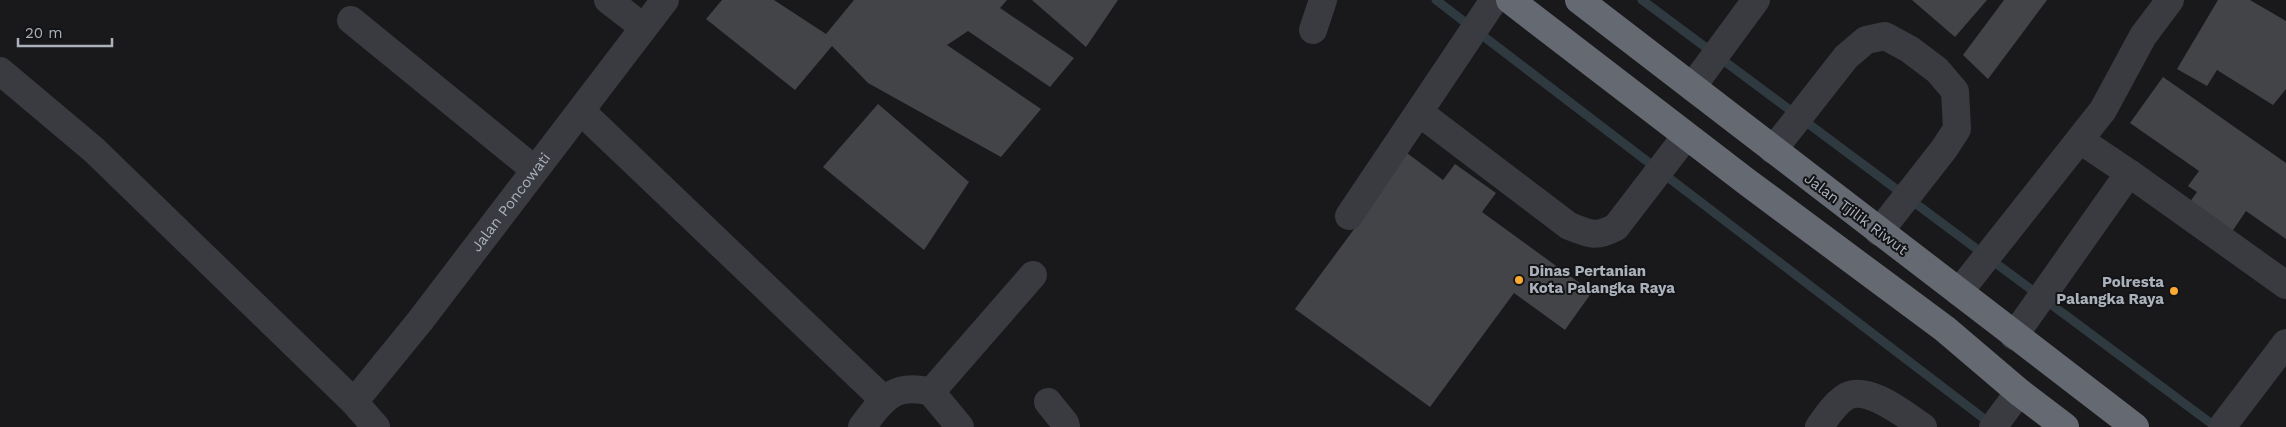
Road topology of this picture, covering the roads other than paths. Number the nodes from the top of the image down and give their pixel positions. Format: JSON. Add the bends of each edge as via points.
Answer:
{"nodes":[{"id":1,"x":608,"y":0,"type":"edge"},
{"id":2,"x":665,"y":0,"type":"edge"},
{"id":3,"x":1323,"y":0,"type":"edge"},
{"id":4,"x":1494,"y":0,"type":"edge"},
{"id":5,"x":1510,"y":0,"type":"edge"},
{"id":6,"x":1579,"y":0,"type":"edge"},
{"id":7,"x":1756,"y":0,"type":"edge"},
{"id":8,"x":2170,"y":0,"type":"edge"},
{"id":9,"x":351,"y":20,"type":"dead end"},
{"id":10,"x":643,"y":26,"type":"junction"},
{"id":11,"x":1314,"y":30,"type":"dead end"},
{"id":12,"x":0,"y":71,"type":"edge"},
{"id":13,"x":1692,"y":87,"type":"junction"},
{"id":14,"x":581,"y":111,"type":"junction"},
{"id":15,"x":1420,"y":113,"type":"junction"},
{"id":16,"x":1686,"y":136,"type":"junction"},
{"id":17,"x":2080,"y":140,"type":"junction"},
{"id":18,"x":1773,"y":150,"type":"junction"},
{"id":19,"x":536,"y":170,"type":"junction"},
{"id":20,"x":2129,"y":173,"type":"junction"},
{"id":21,"x":1349,"y":216,"type":"dead end"},
{"id":22,"x":1879,"y":232,"type":"junction"},
{"id":23,"x":1033,"y":275,"type":"dead end"},
{"id":24,"x":2286,"y":285,"type":"edge"},
{"id":25,"x":1964,"y":296,"type":"junction"},
{"id":26,"x":1945,"y":329,"type":"junction"},
{"id":27,"x":2014,"y":336,"type":"junction"},
{"id":28,"x":2286,"y":343,"type":"edge"},
{"id":29,"x":931,"y":392,"type":"junction"},
{"id":30,"x":2019,"y":392,"type":"junction"},
{"id":31,"x":883,"y":399,"type":"junction"},
{"id":32,"x":354,"y":402,"type":"junction"},
{"id":33,"x":1048,"y":402,"type":"dead end"},
{"id":34,"x":376,"y":427,"type":"edge"},
{"id":35,"x":862,"y":427,"type":"edge"},
{"id":36,"x":960,"y":427,"type":"edge"},
{"id":37,"x":1066,"y":427,"type":"edge"},
{"id":38,"x":1819,"y":427,"type":"edge"},
{"id":39,"x":1923,"y":427,"type":"edge"},
{"id":40,"x":1993,"y":427,"type":"edge"},
{"id":41,"x":2065,"y":427,"type":"edge"},
{"id":42,"x":2135,"y":427,"type":"edge"},
{"id":43,"x":2222,"y":427,"type":"edge"}],
"edges":[{"from":1,"to":10,"type":"street"},
{"from":2,"to":10,"type":"street","name":"Jalan Poncowati"},
{"from":3,"to":11,"type":"street"},
{"from":4,"to":15,"type":"street"},
{"from":5,"to":16,"type":"highway"},
{"from":6,"to":13,"type":"highway","name":"Jalan Tjilik Riwut"},
{"from":7,"to":13,"type":"street"},
{"from":8,"to":17,"type":"street","via":[[2143,36],[2103,110]]},
{"from":9,"to":19,"type":"street"},
{"from":10,"to":14,"type":"street","name":"Jalan Poncowati"},
{"from":12,"to":32,"type":"street","via":[[94,150]]},
{"from":13,"to":18,"type":"highway","name":"Jalan Tjilik Riwut"},
{"from":14,"to":19,"type":"street","name":"Jalan Poncowati"},
{"from":14,"to":31,"type":"street"},
{"from":15,"to":16,"type":"street","via":[[1569,226],[1588,234],[1603,234],[1616,227]]},
{"from":15,"to":21,"type":"street"},
{"from":16,"to":26,"type":"highway"},
{"from":17,"to":20,"type":"street"},
{"from":17,"to":25,"type":"street"},
{"from":18,"to":22,"type":"highway","name":"Jalan Tjilik Riwut"},
{"from":18,"to":22,"type":"street","via":[[1846,57],[1866,40],[1885,36],[1938,70],[1955,91],[1957,129]]},
{"from":19,"to":32,"type":"street","name":"Jalan Poncowati"},
{"from":20,"to":24,"type":"street"},
{"from":20,"to":27,"type":"street"},
{"from":22,"to":25,"type":"highway","name":"Jalan Tjilik Riwut"},
{"from":23,"to":29,"type":"street"},
{"from":25,"to":26,"type":"highway"},
{"from":25,"to":27,"type":"highway","name":"Jalan Tjilik Riwut"},
{"from":26,"to":30,"type":"highway"},
{"from":27,"to":42,"type":"highway","name":"Jalan Tjilik Riwut"},
{"from":28,"to":43,"type":"street"},
{"from":29,"to":31,"type":"street","via":[[905,389]]},
{"from":29,"to":36,"type":"street"},
{"from":30,"to":40,"type":"street"},
{"from":30,"to":41,"type":"highway"},
{"from":31,"to":35,"type":"street"},
{"from":32,"to":34,"type":"street"},
{"from":33,"to":37,"type":"street"},
{"from":38,"to":39,"type":"street","via":[[1833,408],[1849,395],[1880,398]]}]}
